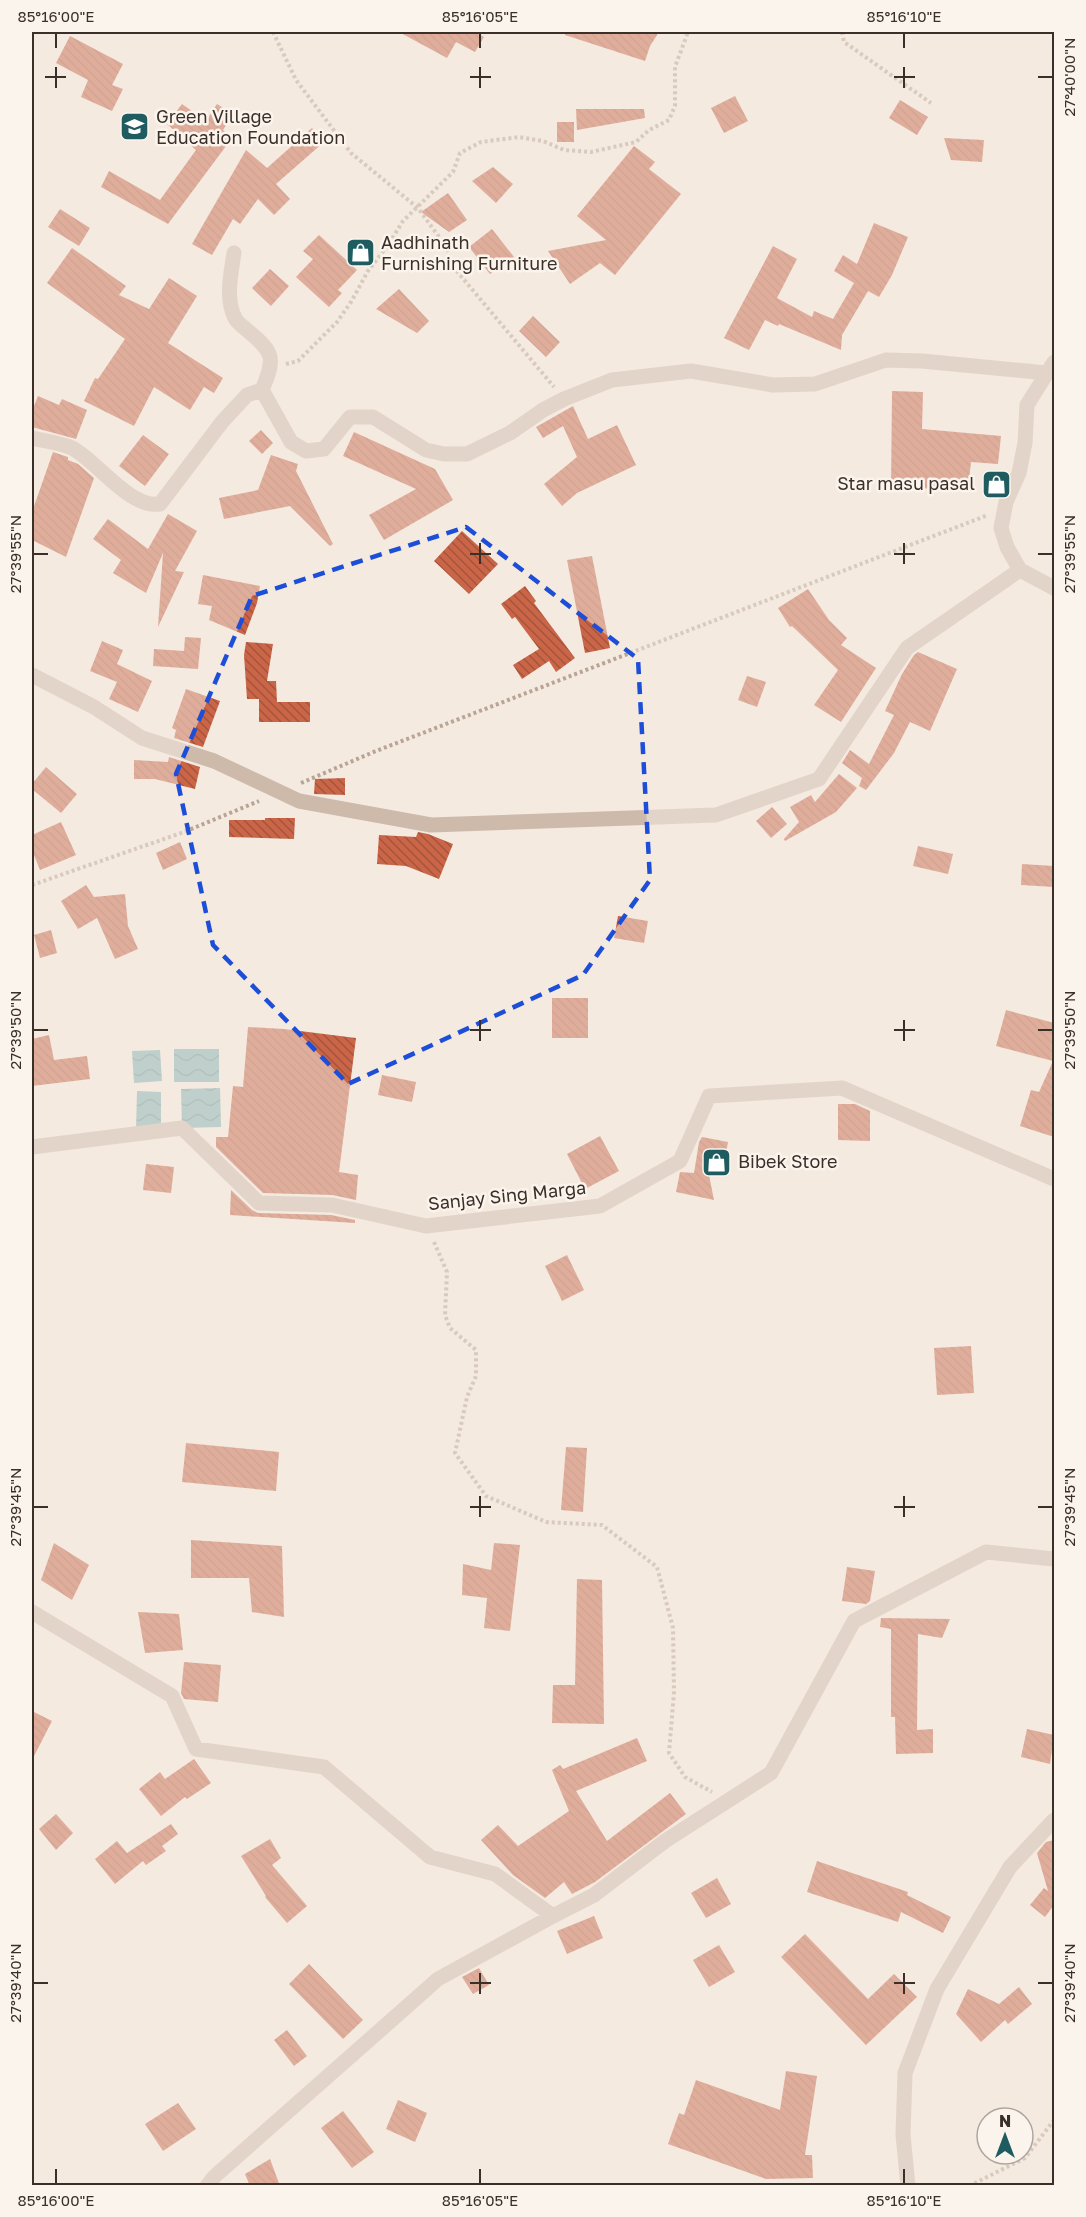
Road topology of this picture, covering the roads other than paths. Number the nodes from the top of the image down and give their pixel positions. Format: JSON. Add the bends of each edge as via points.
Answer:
{"nodes":[{"id":1,"x":234,"y":253,"type":"dead end"},
{"id":2,"x":1051,"y":368,"type":"edge"},
{"id":3,"x":262,"y":390,"type":"junction"},
{"id":4,"x":32,"y":438,"type":"edge"},
{"id":5,"x":1020,"y":570,"type":"junction"},
{"id":6,"x":1054,"y":588,"type":"edge"},
{"id":7,"x":32,"y":675,"type":"edge"},
{"id":8,"x":32,"y":1147,"type":"edge"},
{"id":9,"x":1054,"y":1179,"type":"edge"},
{"id":10,"x":1054,"y":1559,"type":"edge"},
{"id":11,"x":32,"y":1612,"type":"edge"},
{"id":12,"x":1054,"y":1820,"type":"edge"},
{"id":13,"x":553,"y":1916,"type":"junction"},
{"id":14,"x":207,"y":2186,"type":"edge"},
{"id":15,"x":908,"y":2186,"type":"edge"}],
"edges":[{"from":1,"to":3,"type":"street","via":[[230,302],[235,320],[266,345],[271,355],[271,369]]},
{"from":2,"to":3,"type":"street","via":[[886,360],[815,384],[772,386],[691,371],[612,380],[564,399],[467,454],[426,450],[373,417],[350,417],[324,449],[306,451],[291,442]]},
{"from":2,"to":5,"type":"street","via":[[1027,405],[1019,473],[1004,509],[1001,528]]},
{"from":3,"to":4,"type":"street","via":[[247,395],[234,408],[160,504],[147,504],[72,448]]},
{"from":5,"to":6,"type":"street"},
{"from":5,"to":7,"type":"street","via":[[907,648],[819,779],[716,815],[431,825],[299,801],[214,761],[142,738],[94,707]]},
{"from":8,"to":9,"type":"street","name":"Sanjay Sing Marga","via":[[182,1128],[259,1203],[332,1205],[426,1226],[600,1206],[680,1161],[709,1096],[842,1088]]},
{"from":10,"to":13,"type":"street","via":[[986,1552],[854,1620],[771,1773],[665,1841],[594,1895]]},
{"from":11,"to":13,"type":"street","via":[[172,1696],[196,1749],[324,1767],[430,1857],[495,1874]]},
{"from":12,"to":15,"type":"street","via":[[1011,1867],[937,1989],[905,2073],[903,2135]]},
{"from":13,"to":14,"type":"street","via":[[438,1979]]}]}
